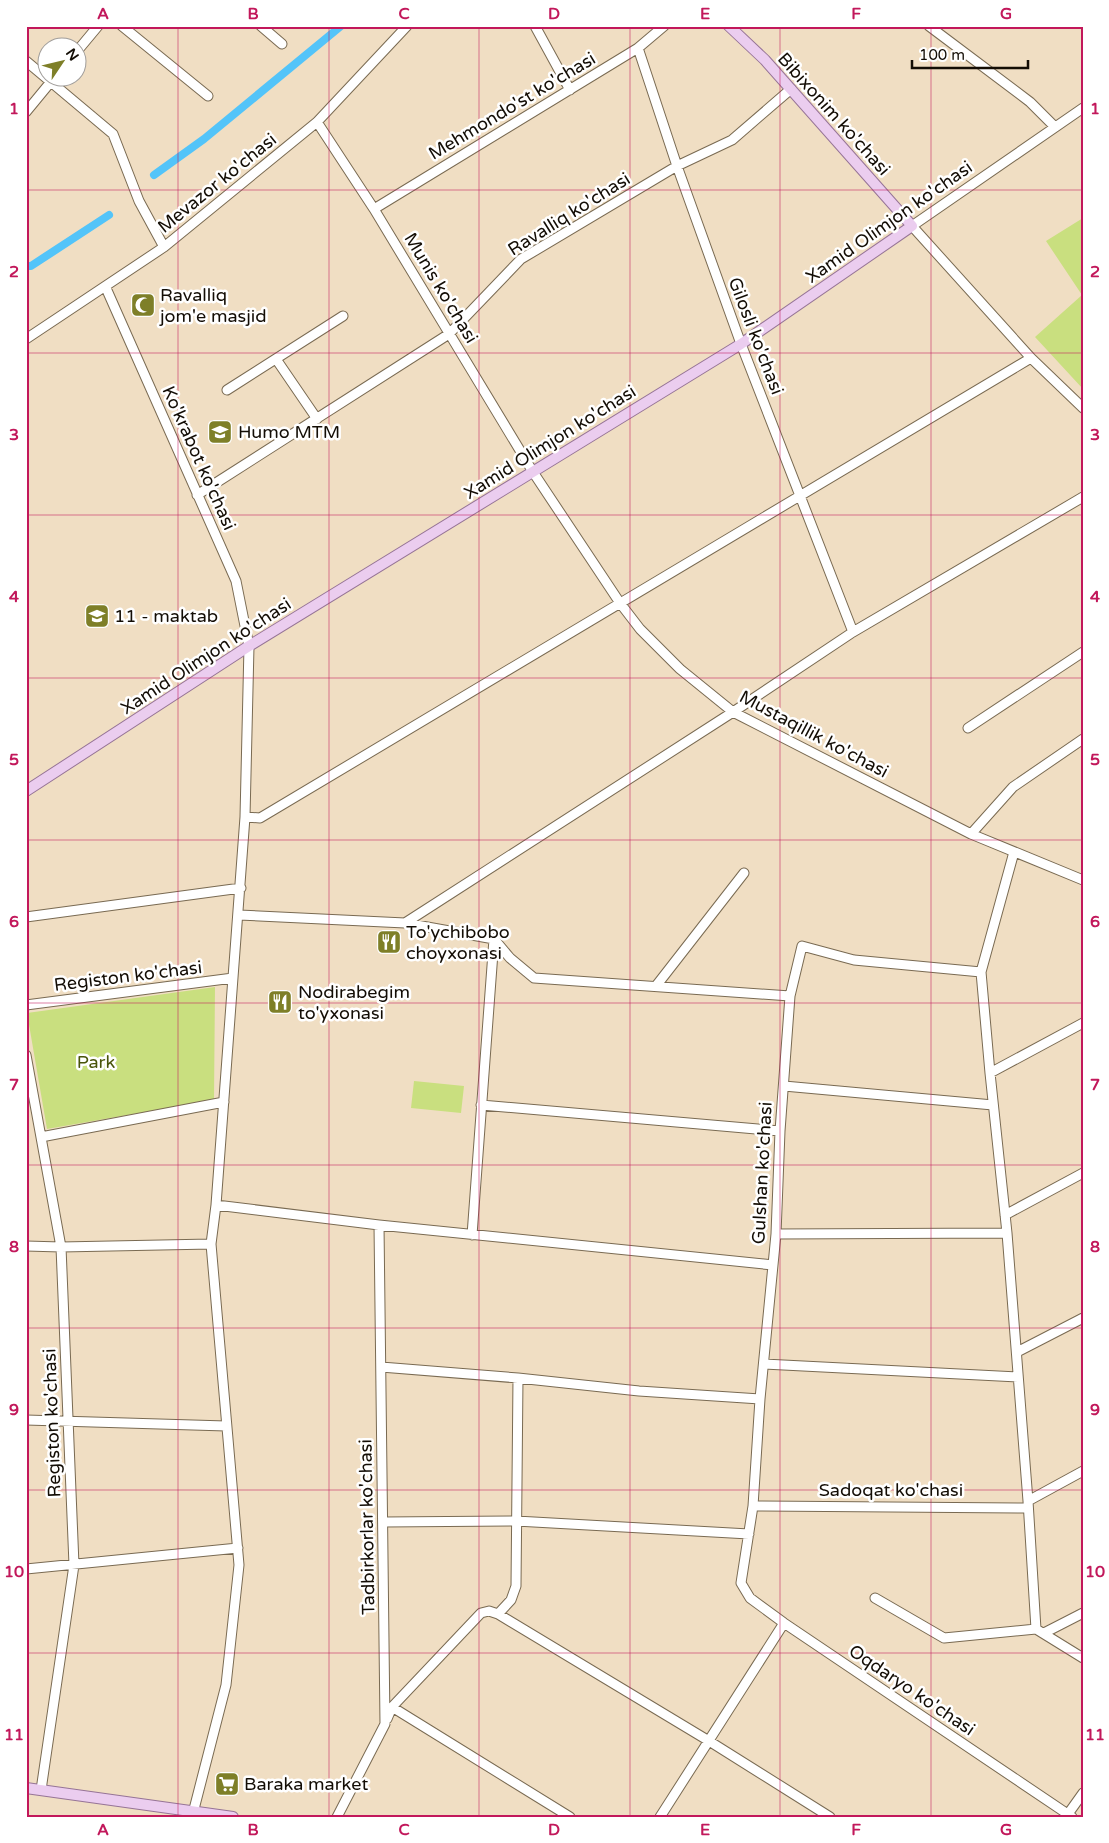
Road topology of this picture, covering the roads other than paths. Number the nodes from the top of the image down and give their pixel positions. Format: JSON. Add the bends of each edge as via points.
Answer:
{"nodes":[{"id":1,"x":98,"y":26,"type":"edge"},
{"id":2,"x":122,"y":26,"type":"edge"},
{"id":3,"x":261,"y":26,"type":"edge"},
{"id":4,"x":407,"y":26,"type":"edge"},
{"id":5,"x":535,"y":26,"type":"edge"},
{"id":6,"x":664,"y":26,"type":"edge"},
{"id":7,"x":729,"y":26,"type":"edge"},
{"id":8,"x":928,"y":26,"type":"edge"},
{"id":9,"x":88,"y":38,"type":"edge"},
{"id":10,"x":282,"y":44,"type":"dead end"},
{"id":11,"x":638,"y":48,"type":"junction"},
{"id":12,"x":26,"y":61,"type":"edge"},
{"id":13,"x":38,"y":69,"type":"edge"},
{"id":14,"x":45,"y":88,"type":"edge"},
{"id":15,"x":62,"y":88,"type":"edge"},
{"id":16,"x":791,"y":89,"type":"junction"},
{"id":17,"x":570,"y":90,"type":"junction"},
{"id":18,"x":208,"y":96,"type":"dead end"},
{"id":19,"x":1083,"y":108,"type":"edge"},
{"id":20,"x":26,"y":112,"type":"edge"},
{"id":21,"x":317,"y":122,"type":"junction"},
{"id":22,"x":1055,"y":127,"type":"junction"},
{"id":23,"x":677,"y":166,"type":"junction"},
{"id":24,"x":374,"y":208,"type":"junction"},
{"id":25,"x":912,"y":226,"type":"junction"},
{"id":26,"x":164,"y":248,"type":"junction"},
{"id":27,"x":106,"y":288,"type":"junction"},
{"id":28,"x":343,"y":316,"type":"dead end"},
{"id":29,"x":450,"y":334,"type":"junction"},
{"id":30,"x":26,"y":339,"type":"edge"},
{"id":31,"x":741,"y":344,"type":"junction"},
{"id":32,"x":276,"y":358,"type":"junction"},
{"id":33,"x":1031,"y":358,"type":"junction"},
{"id":34,"x":226,"y":390,"type":"dead end"},
{"id":35,"x":1083,"y":408,"type":"edge"},
{"id":36,"x":317,"y":419,"type":"junction"},
{"id":37,"x":534,"y":472,"type":"junction"},
{"id":38,"x":800,"y":494,"type":"junction"},
{"id":39,"x":197,"y":495,"type":"junction"},
{"id":40,"x":1083,"y":497,"type":"edge"},
{"id":41,"x":620,"y":603,"type":"junction"},
{"id":42,"x":853,"y":632,"type":"junction"},
{"id":43,"x":249,"y":646,"type":"junction"},
{"id":44,"x":1083,"y":652,"type":"edge"},
{"id":45,"x":733,"y":712,"type":"junction"},
{"id":46,"x":968,"y":728,"type":"dead end"},
{"id":47,"x":1083,"y":739,"type":"edge"},
{"id":48,"x":26,"y":791,"type":"edge"},
{"id":49,"x":245,"y":817,"type":"junction"},
{"id":50,"x":971,"y":834,"type":"junction"},
{"id":51,"x":1014,"y":852,"type":"junction"},
{"id":52,"x":744,"y":872,"type":"dead end"},
{"id":53,"x":1083,"y":880,"type":"edge"},
{"id":54,"x":240,"y":888,"type":"junction"},
{"id":55,"x":239,"y":915,"type":"junction"},
{"id":56,"x":26,"y":916,"type":"edge"},
{"id":57,"x":405,"y":923,"type":"junction"},
{"id":58,"x":494,"y":939,"type":"junction"},
{"id":59,"x":981,"y":972,"type":"junction"},
{"id":60,"x":233,"y":978,"type":"junction"},
{"id":61,"x":656,"y":986,"type":"junction"},
{"id":62,"x":790,"y":996,"type":"junction"},
{"id":63,"x":26,"y":1006,"type":"edge"},
{"id":64,"x":1083,"y":1023,"type":"edge"},
{"id":65,"x":26,"y":1055,"type":"edge"},
{"id":66,"x":990,"y":1073,"type":"junction"},
{"id":67,"x":784,"y":1086,"type":"junction"},
{"id":68,"x":224,"y":1102,"type":"junction"},
{"id":69,"x":481,"y":1106,"type":"junction"},
{"id":70,"x":993,"y":1106,"type":"junction"},
{"id":71,"x":780,"y":1131,"type":"junction"},
{"id":72,"x":41,"y":1138,"type":"junction"},
{"id":73,"x":1083,"y":1173,"type":"edge"},
{"id":74,"x":216,"y":1206,"type":"junction"},
{"id":75,"x":1005,"y":1215,"type":"junction"},
{"id":76,"x":380,"y":1225,"type":"junction"},
{"id":77,"x":1007,"y":1233,"type":"junction"},
{"id":78,"x":776,"y":1234,"type":"junction"},
{"id":79,"x":472,"y":1235,"type":"junction"},
{"id":80,"x":211,"y":1244,"type":"junction"},
{"id":81,"x":26,"y":1246,"type":"edge"},
{"id":82,"x":61,"y":1247,"type":"junction"},
{"id":83,"x":773,"y":1265,"type":"junction"},
{"id":84,"x":1083,"y":1318,"type":"edge"},
{"id":85,"x":1017,"y":1352,"type":"junction"},
{"id":86,"x":764,"y":1364,"type":"junction"},
{"id":87,"x":381,"y":1367,"type":"junction"},
{"id":88,"x":1018,"y":1377,"type":"junction"},
{"id":89,"x":518,"y":1378,"type":"junction"},
{"id":90,"x":760,"y":1399,"type":"junction"},
{"id":91,"x":26,"y":1420,"type":"edge"},
{"id":92,"x":68,"y":1421,"type":"junction"},
{"id":93,"x":226,"y":1426,"type":"junction"},
{"id":94,"x":1083,"y":1471,"type":"edge"},
{"id":95,"x":1028,"y":1504,"type":"junction"},
{"id":96,"x":753,"y":1506,"type":"junction"},
{"id":97,"x":516,"y":1521,"type":"junction"},
{"id":98,"x":384,"y":1522,"type":"junction"},
{"id":99,"x":749,"y":1534,"type":"junction"},
{"id":100,"x":238,"y":1548,"type":"junction"},
{"id":101,"x":74,"y":1565,"type":"junction"},
{"id":102,"x":26,"y":1569,"type":"edge"},
{"id":103,"x":741,"y":1583,"type":"joint"},
{"id":104,"x":875,"y":1598,"type":"dead end"},
{"id":105,"x":1083,"y":1613,"type":"edge"},
{"id":106,"x":498,"y":1614,"type":"junction"},
{"id":107,"x":784,"y":1623,"type":"junction"},
{"id":108,"x":1040,"y":1631,"type":"junction"},
{"id":109,"x":1083,"y":1658,"type":"edge"},
{"id":110,"x":392,"y":1706,"type":"junction"},
{"id":111,"x":385,"y":1724,"type":"junction"},
{"id":112,"x":709,"y":1741,"type":"junction"},
{"id":113,"x":26,"y":1788,"type":"edge"},
{"id":114,"x":41,"y":1790,"type":"junction"},
{"id":115,"x":1083,"y":1793,"type":"edge"},
{"id":116,"x":193,"y":1814,"type":"edge"},
{"id":117,"x":1066,"y":1815,"type":"edge"},
{"id":118,"x":233,"y":1817,"type":"edge"},
{"id":119,"x":337,"y":1817,"type":"edge"},
{"id":120,"x":570,"y":1817,"type":"edge"},
{"id":121,"x":660,"y":1817,"type":"edge"},
{"id":122,"x":830,"y":1817,"type":"edge"}],
"edges":[{"from":1,"to":9,"type":"street"},
{"from":2,"to":18,"type":"street"},
{"from":3,"to":10,"type":"street"},
{"from":4,"to":21,"type":"street","name":"Mevazor ko'chasi"},
{"from":5,"to":17,"type":"street"},
{"from":6,"to":11,"type":"street","name":"Mehmondo'st ko'chasi"},
{"from":7,"to":16,"type":"main road","name":"Bibixonim ko'chasi","via":[[766,60]]},
{"from":8,"to":22,"type":"street","via":[[1030,102]]},
{"from":11,"to":17,"type":"street","name":"Mehmondo'st ko'chasi"},
{"from":11,"to":23,"type":"street","name":"Gilosli ko'chasi"},
{"from":12,"to":13,"type":"street"},
{"from":14,"to":20,"type":"street"},
{"from":15,"to":26,"type":"street","via":[[114,134],[139,201]]},
{"from":16,"to":23,"type":"street","name":"Ravalliq ko'chasi","via":[[732,140]]},
{"from":16,"to":25,"type":"main road","name":"Bibixonim ko'chasi"},
{"from":17,"to":24,"type":"street","name":"Mehmondo'st ko'chasi"},
{"from":19,"to":22,"type":"street","name":"Xamid Olimjon ko'chasi"},
{"from":21,"to":24,"type":"street","name":"Munis ko'chasi"},
{"from":21,"to":26,"type":"street","name":"Mevazor ko'chasi"},
{"from":22,"to":25,"type":"street","name":"Xamid Olimjon ko'chasi"},
{"from":23,"to":29,"type":"street","name":"Ravalliq ko'chasi","via":[[521,260]]},
{"from":23,"to":31,"type":"street","name":"Gilosli ko'chasi"},
{"from":24,"to":29,"type":"street","name":"Munis ko'chasi"},
{"from":25,"to":31,"type":"main road","name":"Xamid Olimjon ko'chasi"},
{"from":25,"to":33,"type":"street"},
{"from":26,"to":27,"type":"street","name":"Mevazor ko'chasi"},
{"from":27,"to":30,"type":"street","name":"Mevazor ko'chasi"},
{"from":27,"to":39,"type":"street","name":"Ko'krabot ko'chasi"},
{"from":28,"to":32,"type":"street"},
{"from":29,"to":36,"type":"street","name":"Ravalliq ko'chasi"},
{"from":29,"to":37,"type":"street","name":"Munis ko'chasi"},
{"from":31,"to":37,"type":"main road","name":"Xamid Olimjon ko'chasi"},
{"from":31,"to":38,"type":"street","name":"Gilosli ko'chasi"},
{"from":32,"to":34,"type":"street"},
{"from":32,"to":36,"type":"street"},
{"from":33,"to":35,"type":"street"},
{"from":33,"to":38,"type":"street"},
{"from":36,"to":39,"type":"street","name":"Ravalliq ko'chasi"},
{"from":37,"to":41,"type":"street","name":"Mustaqillik ko'chasi"},
{"from":37,"to":43,"type":"main road","name":"Xamid Olimjon ko'chasi"},
{"from":38,"to":41,"type":"street"},
{"from":38,"to":42,"type":"street","name":"Gilosli ko'chasi"},
{"from":39,"to":43,"type":"street","name":"Ko'krabot ko'chasi","via":[[236,582]]},
{"from":40,"to":42,"type":"street"},
{"from":41,"to":45,"type":"street","name":"Mustaqillik ko'chasi","via":[[640,629],[680,669]]},
{"from":41,"to":49,"type":"street","via":[[260,818]]},
{"from":42,"to":45,"type":"street"},
{"from":43,"to":48,"type":"main road","name":"Xamid Olimjon ko'chasi"},
{"from":43,"to":49,"type":"street","name":"Ko'krabot ko'chasi"},
{"from":44,"to":46,"type":"street"},
{"from":45,"to":50,"type":"street","name":"Mustaqillik ko'chasi"},
{"from":45,"to":57,"type":"street"},
{"from":47,"to":50,"type":"street","via":[[1013,787]]},
{"from":49,"to":54,"type":"street","name":"Ko'krabot ko'chasi"},
{"from":50,"to":51,"type":"street","name":"Mustaqillik ko'chasi"},
{"from":51,"to":53,"type":"street","name":"Mustaqillik ko'chasi"},
{"from":51,"to":59,"type":"street"},
{"from":52,"to":61,"type":"street"},
{"from":54,"to":55,"type":"street","name":"Ko'krabot ko'chasi"},
{"from":54,"to":56,"type":"street"},
{"from":55,"to":57,"type":"street"},
{"from":55,"to":60,"type":"street","name":"Ko'krabot ko'chasi"},
{"from":57,"to":58,"type":"street"},
{"from":58,"to":61,"type":"street","via":[[534,978]]},
{"from":58,"to":69,"type":"street"},
{"from":59,"to":62,"type":"street","name":"Gulshan ko'chasi","via":[[854,960],[802,946]]},
{"from":59,"to":66,"type":"street"},
{"from":60,"to":63,"type":"street","name":"Registon ko'chasi"},
{"from":60,"to":68,"type":"street","name":"Ko'krabot ko'chasi"},
{"from":61,"to":62,"type":"street"},
{"from":62,"to":67,"type":"street","name":"Gulshan ko'chasi"},
{"from":64,"to":66,"type":"street"},
{"from":65,"to":72,"type":"street","name":"Registon ko'chasi"},
{"from":66,"to":70,"type":"street"},
{"from":67,"to":70,"type":"street"},
{"from":67,"to":71,"type":"street","name":"Gulshan ko'chasi"},
{"from":68,"to":72,"type":"street"},
{"from":68,"to":74,"type":"street","name":"Ko'krabot ko'chasi"},
{"from":69,"to":71,"type":"street"},
{"from":69,"to":79,"type":"street"},
{"from":70,"to":75,"type":"street"},
{"from":71,"to":78,"type":"street","name":"Gulshan ko'chasi"},
{"from":72,"to":82,"type":"street","name":"Registon ko'chasi"},
{"from":73,"to":75,"type":"street"},
{"from":74,"to":76,"type":"street"},
{"from":74,"to":80,"type":"street","name":"Ko'krabot ko'chasi"},
{"from":75,"to":77,"type":"street"},
{"from":76,"to":79,"type":"street"},
{"from":76,"to":87,"type":"street","name":"Tadbirkorlar ko'chasi"},
{"from":77,"to":78,"type":"street"},
{"from":77,"to":85,"type":"street"},
{"from":78,"to":83,"type":"street","name":"Gulshan ko'chasi"},
{"from":79,"to":83,"type":"street"},
{"from":80,"to":82,"type":"street"},
{"from":80,"to":93,"type":"street","name":"Ko'krabot ko'chasi"},
{"from":81,"to":82,"type":"street"},
{"from":82,"to":92,"type":"street","name":"Registon ko'chasi"},
{"from":83,"to":86,"type":"street","name":"Gulshan ko'chasi"},
{"from":84,"to":85,"type":"street"},
{"from":85,"to":88,"type":"street"},
{"from":86,"to":88,"type":"street"},
{"from":86,"to":90,"type":"street","name":"Gulshan ko'chasi"},
{"from":87,"to":89,"type":"street"},
{"from":87,"to":98,"type":"street","name":"Tadbirkorlar ko'chasi"},
{"from":88,"to":95,"type":"street"},
{"from":89,"to":90,"type":"street","via":[[638,1392]]},
{"from":89,"to":97,"type":"street"},
{"from":90,"to":96,"type":"street","name":"Gulshan ko'chasi"},
{"from":91,"to":92,"type":"street"},
{"from":92,"to":93,"type":"street"},
{"from":92,"to":101,"type":"street","name":"Registon ko'chasi"},
{"from":93,"to":100,"type":"street","name":"Ko'krabot ko'chasi"},
{"from":94,"to":95,"type":"street"},
{"from":95,"to":96,"type":"street","name":"Sadoqat ko'chasi"},
{"from":95,"to":108,"type":"street"},
{"from":96,"to":99,"type":"street","name":"Gulshan ko'chasi"},
{"from":97,"to":98,"type":"street"},
{"from":97,"to":99,"type":"street"},
{"from":97,"to":106,"type":"street","via":[[516,1586],[511,1600]]},
{"from":98,"to":111,"type":"street","name":"Tadbirkorlar ko'chasi"},
{"from":99,"to":103,"type":"street","name":"Gulshan ko'chasi"},
{"from":100,"to":101,"type":"street"},
{"from":100,"to":116,"type":"street","name":"Ko'krabot ko'chasi","via":[[226,1685]]},
{"from":101,"to":102,"type":"street"},
{"from":101,"to":114,"type":"street","name":"Registon ko'chasi"},
{"from":103,"to":107,"type":"street","name":"Oqdaryo ko'chasi","via":[[750,1598]]},
{"from":104,"to":108,"type":"street","via":[[944,1638]]},
{"from":105,"to":108,"type":"street"},
{"from":106,"to":110,"type":"street","via":[[481,1612]]},
{"from":106,"to":112,"type":"street"},
{"from":107,"to":112,"type":"street"},
{"from":107,"to":117,"type":"street","name":"Oqdaryo ko'chasi"},
{"from":108,"to":109,"type":"street"},
{"from":110,"to":111,"type":"street"},
{"from":110,"to":120,"type":"street"},
{"from":111,"to":119,"type":"street","name":"Tadbirkorlar ko'chasi"},
{"from":112,"to":121,"type":"street"},
{"from":112,"to":122,"type":"street"},
{"from":113,"to":114,"type":"main road"},
{"from":114,"to":116,"type":"main road"},
{"from":115,"to":117,"type":"street"},
{"from":116,"to":118,"type":"main road"}]}
